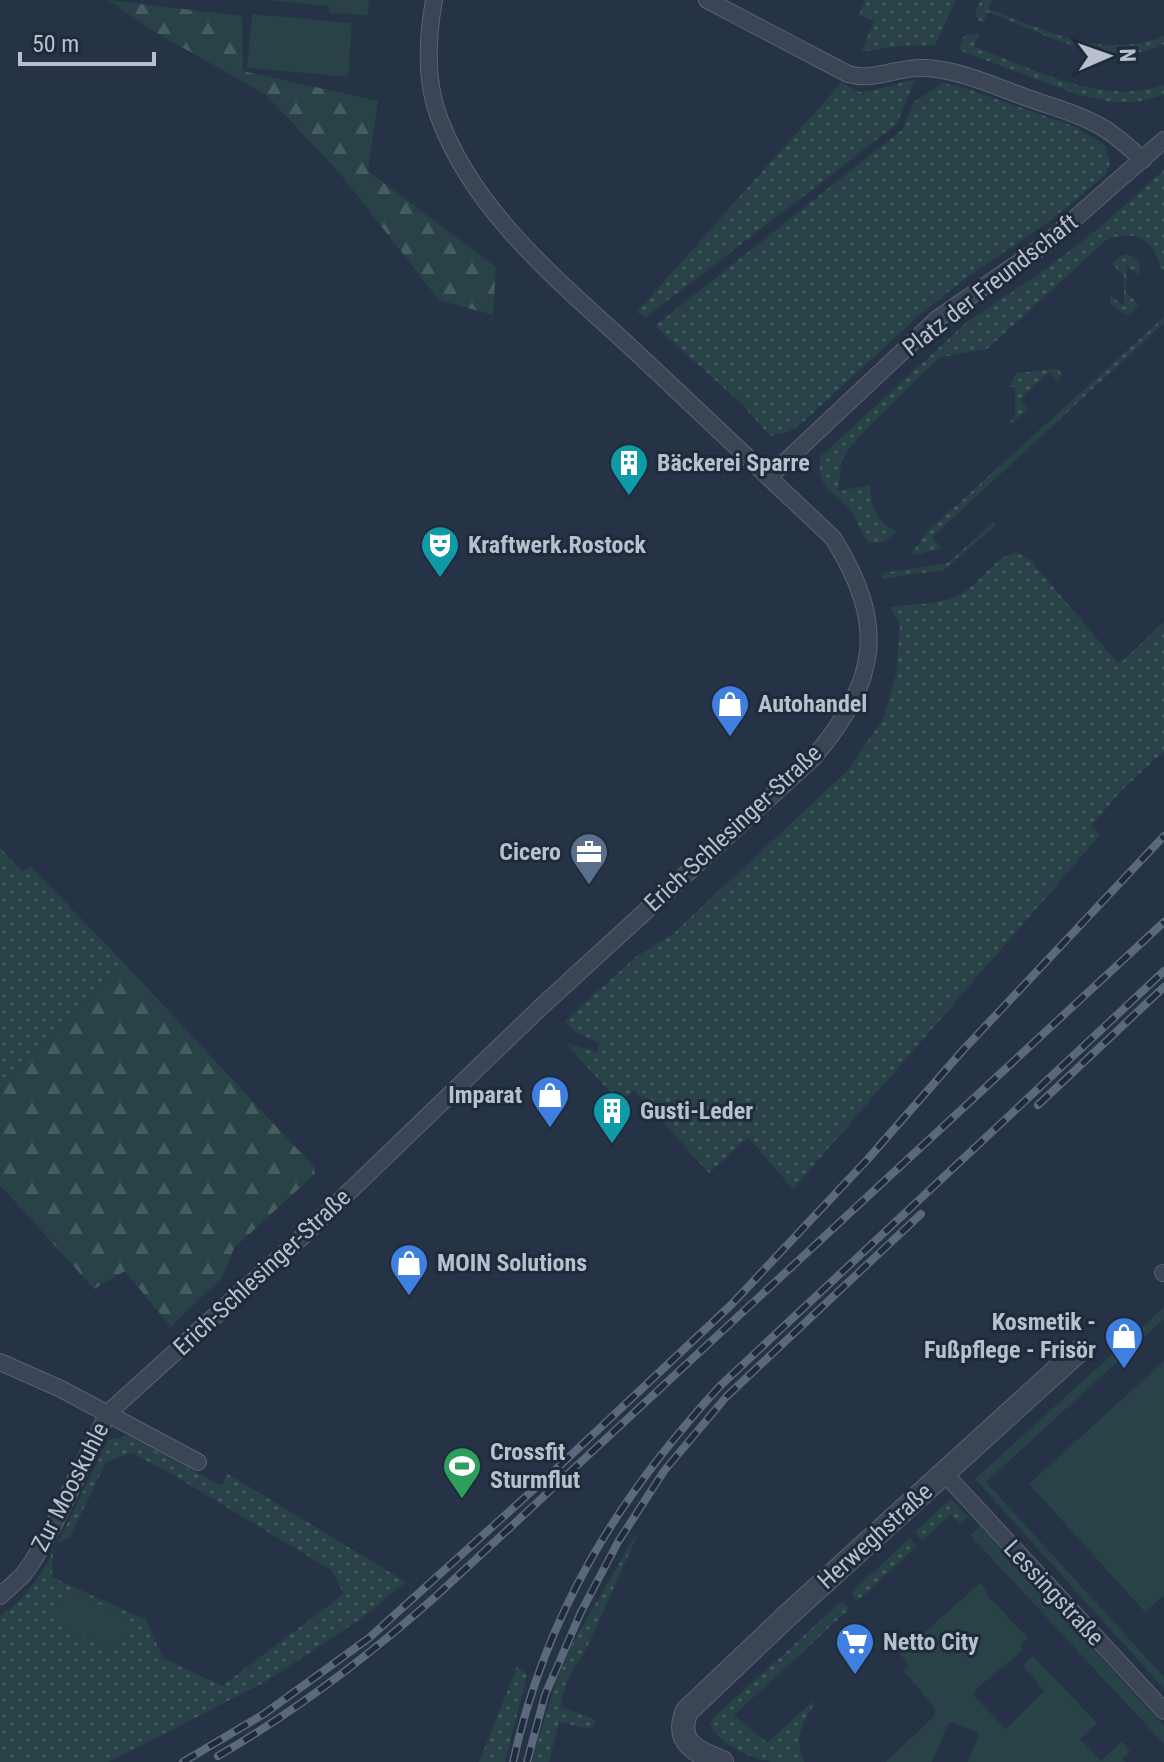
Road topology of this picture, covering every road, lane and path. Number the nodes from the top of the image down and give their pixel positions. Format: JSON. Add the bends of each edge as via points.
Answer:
{"nodes":[{"id":1,"x":434,"y":0,"type":"edge"},
{"id":2,"x":707,"y":0,"type":"edge"},
{"id":3,"x":1164,"y":140,"type":"edge"},
{"id":4,"x":1143,"y":160,"type":"junction"},
{"id":5,"x":769,"y":477,"type":"junction"},
{"id":6,"x":1076,"y":1353,"type":"dead end"},
{"id":7,"x":0,"y":1362,"type":"edge"},
{"id":8,"x":108,"y":1413,"type":"junction"},
{"id":9,"x":198,"y":1462,"type":"dead end"},
{"id":10,"x":945,"y":1474,"type":"junction"},
{"id":11,"x":0,"y":1596,"type":"edge"},
{"id":12,"x":1164,"y":1711,"type":"edge"},
{"id":13,"x":722,"y":1762,"type":"edge"}],
"edges":[{"from":1,"to":5,"type":"street","name":"Erich-Schlesinger-Straße","via":[[432,94],[458,160],[484,201],[574,295]]},
{"from":2,"to":4,"type":"street","via":[[859,77],[925,68],[963,75],[1104,129]]},
{"from":3,"to":4,"type":"street","name":"Platz der Freundschaft"},
{"from":4,"to":5,"type":"street","name":"Platz der Freundschaft","via":[[1047,243],[937,319]]},
{"from":5,"to":8,"type":"street","name":"Erich-Schlesinger-Straße","via":[[833,538],[863,596],[867,655],[839,727],[764,804]]},
{"from":6,"to":10,"type":"street","name":"Herweghstraße"},
{"from":7,"to":8,"type":"street"},
{"from":8,"to":9,"type":"street"},
{"from":8,"to":11,"type":"street","name":"Zur Mooskuhle","via":[[33,1561]]},
{"from":10,"to":12,"type":"street","name":"Lessingstraße"},
{"from":10,"to":13,"type":"street","name":"Herweghstraße","via":[[687,1711],[681,1725],[685,1739]]}]}
